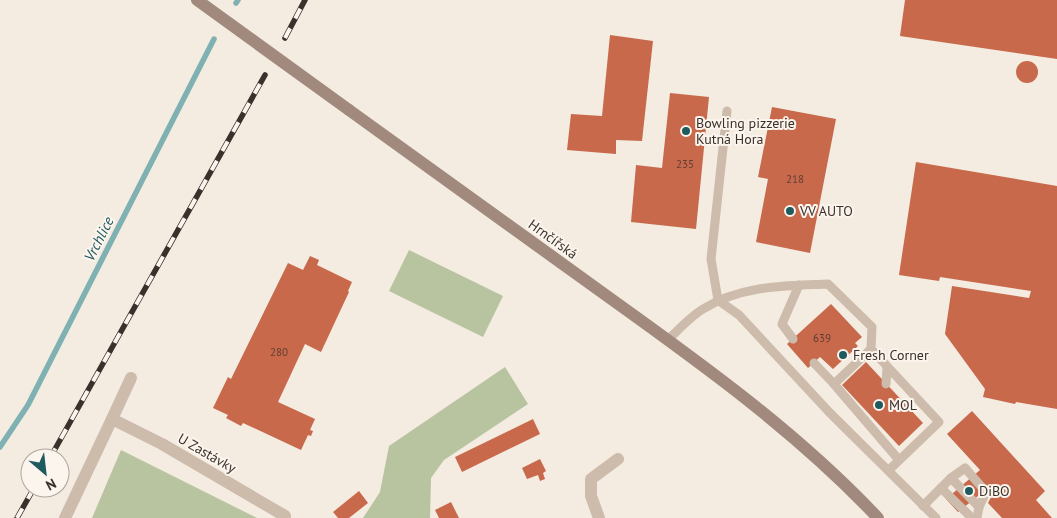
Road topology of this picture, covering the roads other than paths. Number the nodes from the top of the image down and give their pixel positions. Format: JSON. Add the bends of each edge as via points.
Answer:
{"nodes":[{"id":1,"x":197,"y":0,"type":"edge"},
{"id":2,"x":727,"y":111,"type":"dead end"},
{"id":3,"x":799,"y":285,"type":"junction"},
{"id":4,"x":718,"y":300,"type":"junction"},
{"id":5,"x":793,"y":339,"type":"dead end"},
{"id":6,"x":668,"y":340,"type":"junction"},
{"id":7,"x":871,"y":350,"type":"junction"},
{"id":8,"x":814,"y":363,"type":"dead end"},
{"id":9,"x":887,"y":367,"type":"junction"},
{"id":10,"x":131,"y":378,"type":"dead end"},
{"id":11,"x":834,"y":384,"type":"junction"},
{"id":12,"x":886,"y":384,"type":"dead end"},
{"id":13,"x":112,"y":419,"type":"junction"},
{"id":14,"x":883,"y":428,"type":"dead end"},
{"id":15,"x":880,"y":438,"type":"junction"},
{"id":16,"x":618,"y":459,"type":"dead end"},
{"id":17,"x":899,"y":460,"type":"junction"},
{"id":18,"x":888,"y":470,"type":"junction"},
{"id":19,"x":951,"y":478,"type":"junction"},
{"id":20,"x":941,"y":488,"type":"junction"},
{"id":21,"x":924,"y":506,"type":"junction"},
{"id":22,"x":979,"y":507,"type":"junction"},
{"id":23,"x":285,"y":516,"type":"dead end"},
{"id":24,"x":65,"y":518,"type":"edge"},
{"id":25,"x":599,"y":518,"type":"edge"},
{"id":26,"x":878,"y":518,"type":"edge"},
{"id":27,"x":936,"y":518,"type":"edge"},
{"id":28,"x":972,"y":518,"type":"edge"},
{"id":29,"x":976,"y":518,"type":"edge"}],
"edges":[{"from":1,"to":6,"type":"main road","name":"Hrnčířská","bridge":true},
{"from":2,"to":4,"type":"lane","via":[[711,259]]},
{"from":3,"to":4,"type":"lane","via":[[758,288]]},
{"from":3,"to":5,"type":"lane","via":[[782,324]]},
{"from":3,"to":7,"type":"lane","via":[[828,284],[872,327]]},
{"from":4,"to":6,"type":"lane","via":[[702,309]]},
{"from":4,"to":18,"type":"lane","via":[[739,315]]},
{"from":6,"to":26,"type":"main road","name":"Hrnčířská","via":[[768,416]]},
{"from":7,"to":9,"type":"lane"},
{"from":7,"to":11,"type":"lane"},
{"from":8,"to":11,"type":"lane"},
{"from":9,"to":12,"type":"lane"},
{"from":9,"to":17,"type":"lane","via":[[939,422]]},
{"from":10,"to":13,"type":"street"},
{"from":11,"to":15,"type":"lane"},
{"from":13,"to":23,"type":"street","name":"U Zastávky","via":[[162,444]]},
{"from":13,"to":24,"type":"street"},
{"from":14,"to":15,"type":"lane"},
{"from":15,"to":17,"type":"lane"},
{"from":16,"to":25,"type":"street","via":[[591,479],[591,496]]},
{"from":17,"to":18,"type":"lane"},
{"from":18,"to":21,"type":"lane"},
{"from":19,"to":20,"type":"lane"},
{"from":19,"to":22,"type":"lane"},
{"from":19,"to":22,"type":"lane","via":[[965,468],[986,492]]},
{"from":20,"to":21,"type":"lane"},
{"from":20,"to":28,"type":"lane"},
{"from":21,"to":27,"type":"lane"},
{"from":22,"to":29,"type":"lane"}]}
